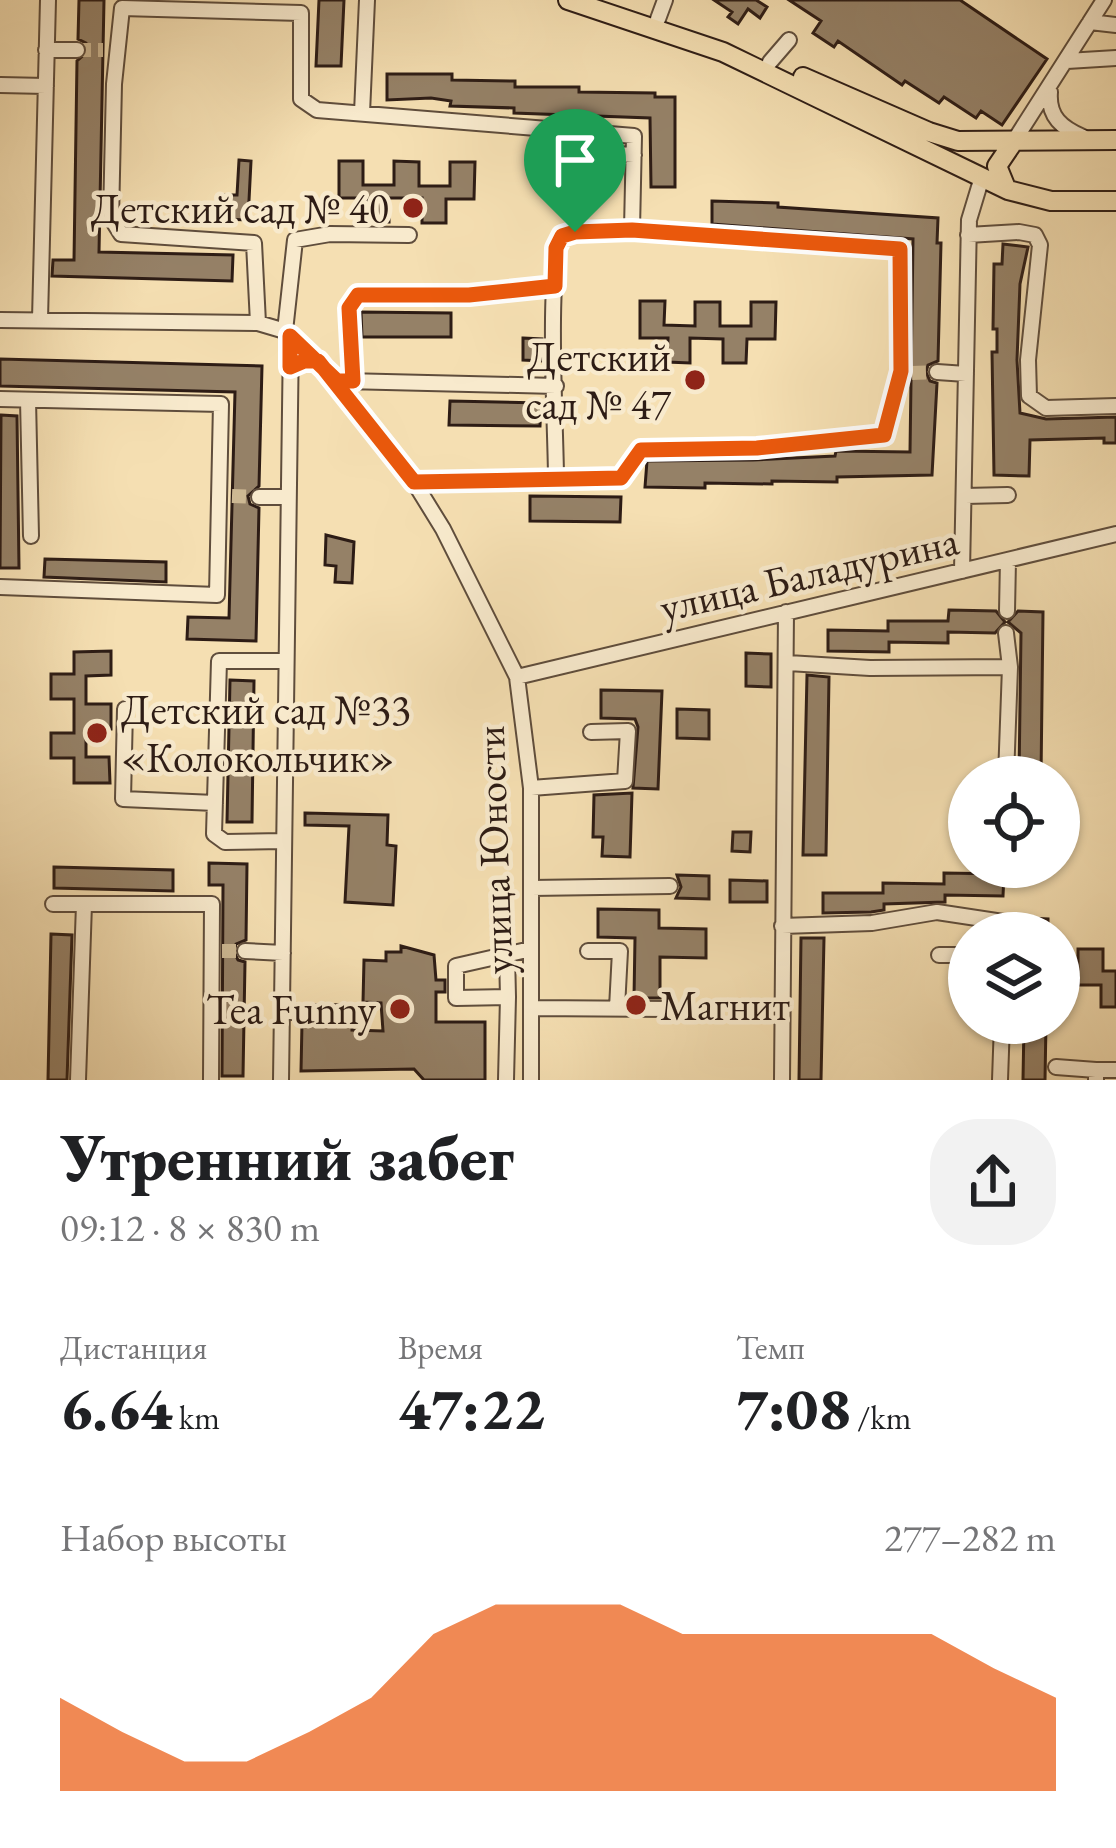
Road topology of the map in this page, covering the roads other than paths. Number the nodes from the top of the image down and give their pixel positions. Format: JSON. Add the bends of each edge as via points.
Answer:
{"nodes":[{"id":1,"x":47,"y":0,"type":"edge"},
{"id":2,"x":367,"y":0,"type":"edge"},
{"id":3,"x":568,"y":0,"type":"edge"},
{"id":4,"x":603,"y":0,"type":"edge"},
{"id":5,"x":1104,"y":0,"type":"edge"},
{"id":6,"x":662,"y":9,"type":"edge"},
{"id":7,"x":1090,"y":22,"type":"junction"},
{"id":8,"x":1116,"y":25,"type":"edge"},
{"id":9,"x":789,"y":40,"type":"dead end"},
{"id":10,"x":46,"y":50,"type":"junction"},
{"id":11,"x":77,"y":50,"type":"tunnel mouth"},
{"id":12,"x":1116,"y":58,"type":"edge"},
{"id":13,"x":1066,"y":61,"type":"junction"},
{"id":14,"x":770,"y":62,"type":"junction"},
{"id":15,"x":0,"y":85,"type":"edge"},
{"id":16,"x":46,"y":86,"type":"junction"},
{"id":17,"x":1050,"y":87,"type":"junction"},
{"id":18,"x":362,"y":113,"type":"junction"},
{"id":19,"x":1086,"y":138,"type":"junction"},
{"id":20,"x":1116,"y":140,"type":"edge"},
{"id":21,"x":1014,"y":141,"type":"junction"},
{"id":22,"x":554,"y":151,"type":"dead end"},
{"id":23,"x":634,"y":154,"type":"junction"},
{"id":24,"x":982,"y":178,"type":"junction"},
{"id":25,"x":1008,"y":190,"type":"junction"},
{"id":26,"x":1116,"y":201,"type":"edge"},
{"id":27,"x":632,"y":230,"type":"junction"},
{"id":28,"x":409,"y":235,"type":"dead end"},
{"id":29,"x":968,"y":235,"type":"junction"},
{"id":30,"x":555,"y":286,"type":"junction"},
{"id":31,"x":40,"y":319,"type":"junction"},
{"id":32,"x":0,"y":320,"type":"edge"},
{"id":33,"x":258,"y":323,"type":"junction"},
{"id":34,"x":288,"y":334,"type":"junction"},
{"id":35,"x":318,"y":361,"type":"junction"},
{"id":36,"x":290,"y":367,"type":"junction"},
{"id":37,"x":938,"y":372,"type":"tunnel mouth"},
{"id":38,"x":966,"y":374,"type":"junction"},
{"id":39,"x":345,"y":381,"type":"junction"},
{"id":40,"x":556,"y":386,"type":"junction"},
{"id":41,"x":0,"y":399,"type":"edge"},
{"id":42,"x":28,"y":400,"type":"junction"},
{"id":43,"x":1116,"y":406,"type":"edge"},
{"id":44,"x":556,"y":478,"type":"junction"},
{"id":45,"x":414,"y":482,"type":"junction"},
{"id":46,"x":1008,"y":495,"type":"dead end"},
{"id":47,"x":964,"y":496,"type":"junction"},
{"id":48,"x":259,"y":497,"type":"tunnel mouth"},
{"id":49,"x":290,"y":500,"type":"junction"},
{"id":50,"x":1116,"y":533,"type":"edge"},
{"id":51,"x":31,"y":536,"type":"dead end"},
{"id":52,"x":1008,"y":560,"type":"junction"},
{"id":53,"x":962,"y":572,"type":"junction"},
{"id":54,"x":0,"y":587,"type":"edge"},
{"id":55,"x":1007,"y":611,"type":"dead end"},
{"id":56,"x":786,"y":612,"type":"junction"},
{"id":57,"x":1006,"y":633,"type":"dead end"},
{"id":58,"x":284,"y":661,"type":"junction"},
{"id":59,"x":788,"y":663,"type":"junction"},
{"id":60,"x":1010,"y":668,"type":"junction"},
{"id":61,"x":517,"y":677,"type":"junction"},
{"id":62,"x":125,"y":710,"type":"dead end"},
{"id":63,"x":590,"y":732,"type":"dead end"},
{"id":64,"x":1007,"y":756,"type":"edge"},
{"id":65,"x":531,"y":788,"type":"junction"},
{"id":66,"x":215,"y":803,"type":"junction"},
{"id":67,"x":283,"y":841,"type":"junction"},
{"id":68,"x":670,"y":886,"type":"dead end"},
{"id":69,"x":531,"y":888,"type":"junction"},
{"id":70,"x":53,"y":904,"type":"dead end"},
{"id":71,"x":84,"y":904,"type":"junction"},
{"id":72,"x":948,"y":914,"type":"edge"},
{"id":73,"x":782,"y":926,"type":"junction"},
{"id":74,"x":531,"y":949,"type":"junction"},
{"id":75,"x":588,"y":951,"type":"dead end"},
{"id":76,"x":245,"y":952,"type":"tunnel mouth"},
{"id":77,"x":283,"y":953,"type":"junction"},
{"id":78,"x":507,"y":954,"type":"junction"},
{"id":79,"x":939,"y":955,"type":"dead end"},
{"id":80,"x":948,"y":955,"type":"edge"},
{"id":81,"x":508,"y":998,"type":"junction"},
{"id":82,"x":531,"y":1008,"type":"junction"},
{"id":83,"x":617,"y":1008,"type":"junction"},
{"id":84,"x":668,"y":1009,"type":"dead end"},
{"id":85,"x":282,"y":1012,"type":"junction"},
{"id":86,"x":346,"y":1012,"type":"dead end"},
{"id":87,"x":1001,"y":1044,"type":"edge"},
{"id":88,"x":1056,"y":1067,"type":"dead end"},
{"id":89,"x":1116,"y":1070,"type":"edge"},
{"id":90,"x":1096,"y":1075,"type":"edge"},
{"id":91,"x":78,"y":1080,"type":"edge"},
{"id":92,"x":211,"y":1080,"type":"edge"},
{"id":93,"x":280,"y":1080,"type":"edge"},
{"id":94,"x":506,"y":1080,"type":"edge"},
{"id":95,"x":531,"y":1080,"type":"edge"},
{"id":96,"x":782,"y":1080,"type":"edge"},
{"id":97,"x":1000,"y":1080,"type":"edge"}],
"edges":[{"from":1,"to":10,"type":"street"},
{"from":2,"to":18,"type":"street"},
{"from":3,"to":24,"type":"main road","via":[[723,52]]},
{"from":4,"to":6,"type":"main road"},
{"from":5,"to":7,"type":"street"},
{"from":6,"to":14,"type":"main road"},
{"from":7,"to":8,"type":"street"},
{"from":7,"to":13,"type":"street"},
{"from":9,"to":14,"type":"street"},
{"from":10,"to":11,"type":"street"},
{"from":10,"to":16,"type":"street"},
{"from":12,"to":13,"type":"street"},
{"from":13,"to":17,"type":"street"},
{"from":14,"to":21,"type":"main road","via":[[929,132]]},
{"from":15,"to":16,"type":"street"},
{"from":16,"to":31,"type":"street"},
{"from":17,"to":19,"type":"street","via":[[1051,112]]},
{"from":17,"to":21,"type":"street"},
{"from":18,"to":23,"type":"street","via":[[634,136]]},
{"from":18,"to":33,"type":"street","via":[[317,110],[301,99],[301,14],[122,8],[110,51],[111,218],[121,234],[254,243]]},
{"from":19,"to":20,"type":"main road"},
{"from":19,"to":21,"type":"main road"},
{"from":21,"to":25,"type":"main road","via":[[997,166]]},
{"from":22,"to":23,"type":"street"},
{"from":23,"to":27,"type":"street"},
{"from":24,"to":25,"type":"main road"},
{"from":24,"to":29,"type":"street"},
{"from":25,"to":26,"type":"main road","via":[[1051,201]]},
{"from":27,"to":30,"type":"street","via":[[562,236]]},
{"from":27,"to":44,"type":"street","via":[[900,249],[907,372],[884,435],[641,450],[621,478]]},
{"from":28,"to":34,"type":"street","via":[[295,240]]},
{"from":29,"to":38,"type":"street"},
{"from":29,"to":43,"type":"street","via":[[1018,232],[1040,244],[1029,396],[1046,408]]},
{"from":30,"to":39,"type":"street","via":[[358,295],[349,308]]},
{"from":30,"to":40,"type":"street"},
{"from":31,"to":32,"type":"street","name":"улица Юности"},
{"from":31,"to":33,"type":"street","name":"улица Юности"},
{"from":33,"to":34,"type":"street","name":"улица Юности"},
{"from":34,"to":35,"type":"street","name":"улица Юности"},
{"from":34,"to":36,"type":"street"},
{"from":35,"to":36,"type":"street"},
{"from":35,"to":39,"type":"street","name":"улица Юности"},
{"from":36,"to":49,"type":"street"},
{"from":37,"to":38,"type":"street"},
{"from":38,"to":47,"type":"street"},
{"from":39,"to":40,"type":"street"},
{"from":39,"to":45,"type":"street","name":"улица Юности"},
{"from":40,"to":44,"type":"street"},
{"from":41,"to":42,"type":"street"},
{"from":42,"to":51,"type":"street"},
{"from":42,"to":54,"type":"street","via":[[221,404],[217,595]]},
{"from":44,"to":45,"type":"street"},
{"from":45,"to":61,"type":"street","name":"улица Юности"},
{"from":46,"to":47,"type":"street"},
{"from":47,"to":53,"type":"street"},
{"from":48,"to":49,"type":"street"},
{"from":49,"to":58,"type":"street"},
{"from":50,"to":52,"type":"street","name":"улица Баладурина"},
{"from":52,"to":53,"type":"street","name":"улица Баладурина"},
{"from":52,"to":55,"type":"street"},
{"from":53,"to":56,"type":"street","name":"улица Баладурина"},
{"from":56,"to":59,"type":"street"},
{"from":56,"to":61,"type":"street","name":"улица Баладурина"},
{"from":57,"to":60,"type":"street"},
{"from":58,"to":66,"type":"street","via":[[219,661]]},
{"from":58,"to":67,"type":"street"},
{"from":59,"to":60,"type":"street"},
{"from":59,"to":73,"type":"street"},
{"from":60,"to":64,"type":"street"},
{"from":61,"to":65,"type":"street","name":"улица Юности"},
{"from":62,"to":66,"type":"street","via":[[123,799]]},
{"from":63,"to":65,"type":"street","via":[[628,731],[625,781]]},
{"from":65,"to":69,"type":"street","name":"улица Юности"},
{"from":66,"to":67,"type":"street","via":[[214,834],[225,842]]},
{"from":67,"to":77,"type":"street"},
{"from":68,"to":69,"type":"street"},
{"from":69,"to":74,"type":"street","name":"улица Юности"},
{"from":70,"to":71,"type":"street"},
{"from":71,"to":91,"type":"street"},
{"from":71,"to":92,"type":"street","via":[[212,904]]},
{"from":72,"to":73,"type":"street"},
{"from":73,"to":96,"type":"street"},
{"from":74,"to":78,"type":"street"},
{"from":74,"to":82,"type":"street","name":"улица Юности"},
{"from":75,"to":83,"type":"street","via":[[620,951]]},
{"from":76,"to":77,"type":"street"},
{"from":77,"to":85,"type":"street"},
{"from":78,"to":81,"type":"street"},
{"from":78,"to":81,"type":"street","via":[[456,966],[456,998]]},
{"from":79,"to":80,"type":"street"},
{"from":81,"to":94,"type":"street"},
{"from":82,"to":83,"type":"street"},
{"from":82,"to":95,"type":"street","name":"улица Юности"},
{"from":83,"to":84,"type":"street"},
{"from":85,"to":86,"type":"street"},
{"from":85,"to":93,"type":"street"},
{"from":87,"to":97,"type":"street"},
{"from":88,"to":90,"type":"street"},
{"from":89,"to":90,"type":"street"}]}
